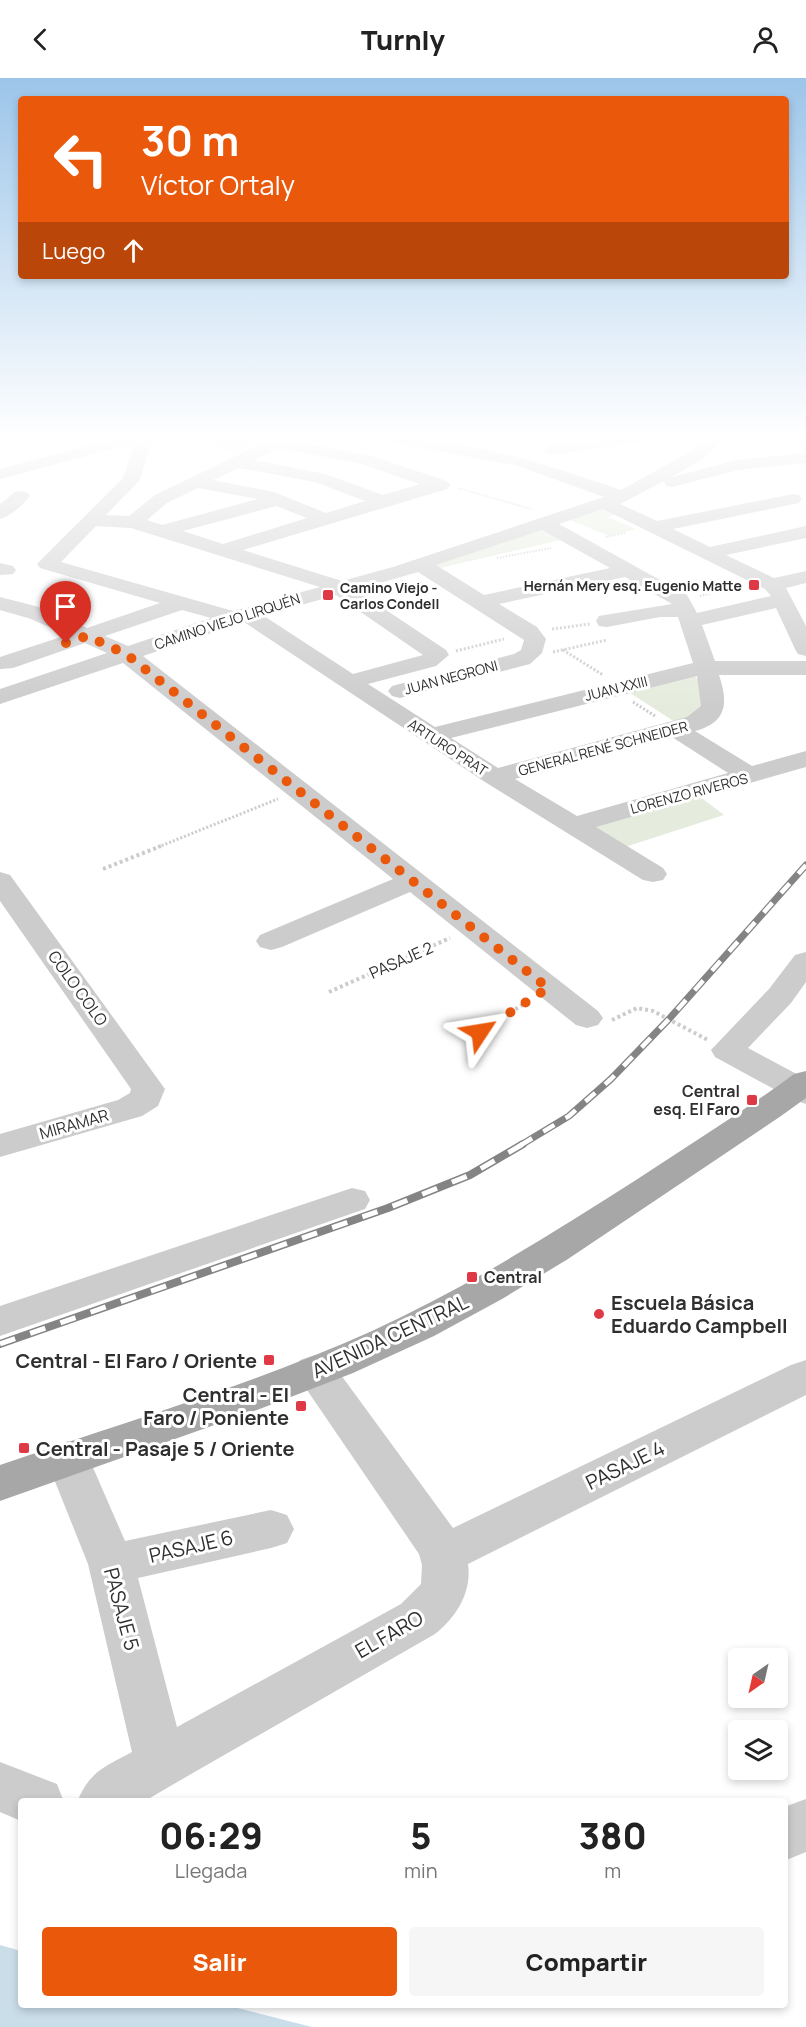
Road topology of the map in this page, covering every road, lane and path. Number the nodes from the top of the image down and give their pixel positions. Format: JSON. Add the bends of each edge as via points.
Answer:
{"nodes":[{"id":1,"x":82,"y":528,"type":"edge"},
{"id":2,"x":152,"y":528,"type":"edge"},
{"id":3,"x":173,"y":528,"type":"edge"},
{"id":4,"x":296,"y":528,"type":"edge"},
{"id":5,"x":551,"y":528,"type":"joint"},
{"id":6,"x":657,"y":528,"type":"edge"},
{"id":7,"x":162,"y":531,"type":"junction"},
{"id":8,"x":806,"y":532,"type":"edge"},
{"id":9,"x":223,"y":550,"type":"junction"},
{"id":10,"x":708,"y":554,"type":"junction"},
{"id":11,"x":427,"y":568,"type":"junction"},
{"id":12,"x":629,"y":570,"type":"junction"},
{"id":13,"x":806,"y":577,"type":"edge"},
{"id":14,"x":744,"y":585,"type":"dead end"},
{"id":15,"x":338,"y":587,"type":"junction"},
{"id":16,"x":778,"y":593,"type":"junction"},
{"id":17,"x":806,"y":594,"type":"edge"},
{"id":18,"x":481,"y":602,"type":"junction"},
{"id":19,"x":0,"y":603,"type":"edge"},
{"id":20,"x":182,"y":603,"type":"junction"},
{"id":21,"x":686,"y":610,"type":"junction"},
{"id":22,"x":240,"y":616,"type":"junction"},
{"id":23,"x":607,"y":621,"type":"dead end"},
{"id":24,"x":87,"y":636,"type":"junction"},
{"id":25,"x":806,"y":649,"type":"edge"},
{"id":26,"x":562,"y":650,"type":"dead end"},
{"id":27,"x":126,"y":654,"type":"junction"},
{"id":28,"x":6,"y":663,"type":"dead end"},
{"id":29,"x":705,"y":668,"type":"junction"},
{"id":30,"x":806,"y":668,"type":"edge"},
{"id":31,"x":348,"y":682,"type":"junction"},
{"id":32,"x":617,"y":688,"type":"junction"},
{"id":33,"x":0,"y":697,"type":"edge"},
{"id":34,"x":373,"y":698,"type":"junction"},
{"id":35,"x":676,"y":729,"type":"junction"},
{"id":36,"x":430,"y":736,"type":"junction"},
{"id":37,"x":806,"y":759,"type":"edge"},
{"id":38,"x":750,"y":776,"type":"junction"},
{"id":39,"x":494,"y":777,"type":"junction"},
{"id":40,"x":298,"y":790,"type":"junction"},
{"id":41,"x":571,"y":825,"type":"junction"},
{"id":42,"x":103,"y":869,"type":"dead end"},
{"id":43,"x":653,"y":874,"type":"dead end"},
{"id":44,"x":412,"y":881,"type":"junction"},
{"id":45,"x":4,"y":891,"type":"edge"},
{"id":46,"x":473,"y":928,"type":"junction"},
{"id":47,"x":272,"y":941,"type":"dead end"},
{"id":48,"x":806,"y":961,"type":"edge"},
{"id":49,"x":548,"y":988,"type":"junction"},
{"id":50,"x":329,"y":992,"type":"dead end"},
{"id":51,"x":587,"y":1018,"type":"joint"},
{"id":52,"x":480,"y":1032,"type":"dead end"},
{"id":53,"x":727,"y":1050,"type":"junction"},
{"id":54,"x":803,"y":1087,"type":"edge"},
{"id":55,"x":146,"y":1098,"type":"joint"},
{"id":56,"x":0,"y":1146,"type":"edge"},
{"id":57,"x":352,"y":1200,"type":"dead end"},
{"id":58,"x":0,"y":1321,"type":"edge"},
{"id":59,"x":315,"y":1371,"type":"junction"},
{"id":60,"x":806,"y":1376,"type":"edge"},
{"id":61,"x":68,"y":1459,"type":"junction"},
{"id":62,"x":0,"y":1483,"type":"edge"},
{"id":63,"x":271,"y":1528,"type":"dead end"},
{"id":64,"x":443,"y":1554,"type":"junction"},
{"id":65,"x":111,"y":1564,"type":"junction"},
{"id":66,"x":161,"y":1764,"type":"junction"},
{"id":67,"x":0,"y":1787,"type":"edge"},
{"id":68,"x":28,"y":1798,"type":"edge"},
{"id":69,"x":107,"y":1798,"type":"edge"},
{"id":70,"x":806,"y":1825,"type":"edge"},
{"id":71,"x":788,"y":1833,"type":"edge"}],
"edges":[{"from":1,"to":20,"type":"street","name":"ARTURO PRAT","via":[[47,564]]},
{"from":2,"to":7,"type":"street"},
{"from":3,"to":7,"type":"street"},
{"from":4,"to":9,"type":"street"},
{"from":5,"to":11,"type":"street","name":"CAMINO VIEJO LIRQUÉN"},
{"from":5,"to":12,"type":"street"},
{"from":6,"to":10,"type":"street"},
{"from":7,"to":9,"type":"street"},
{"from":8,"to":10,"type":"street"},
{"from":9,"to":15,"type":"street"},
{"from":10,"to":16,"type":"street"},
{"from":11,"to":15,"type":"street","name":"CAMINO VIEJO LIRQUÉN"},
{"from":11,"to":18,"type":"street"},
{"from":12,"to":18,"type":"street"},
{"from":12,"to":21,"type":"street"},
{"from":13,"to":16,"type":"street"},
{"from":14,"to":21,"type":"path"},
{"from":15,"to":22,"type":"street","name":"CAMINO VIEJO LIRQUÉN"},
{"from":15,"to":31,"type":"street","via":[[438,655]]},
{"from":16,"to":17,"type":"street"},
{"from":16,"to":21,"type":"street"},
{"from":16,"to":25,"type":"street"},
{"from":18,"to":34,"type":"street","name":"JUAN NEGRONI","via":[[534,636],[529,655]]},
{"from":19,"to":24,"type":"street","via":[[32,611]]},
{"from":20,"to":22,"type":"street","name":"ARTURO PRAT"},
{"from":20,"to":24,"type":"street"},
{"from":21,"to":23,"type":"street"},
{"from":21,"to":29,"type":"street","name":"GENERAL RENÉ SCHNEIDER"},
{"from":22,"to":27,"type":"street","name":"CAMINO VIEJO LIRQUÉN"},
{"from":22,"to":31,"type":"street","name":"ARTURO PRAT"},
{"from":24,"to":27,"type":"street"},
{"from":24,"to":28,"type":"street"},
{"from":26,"to":32,"type":"path"},
{"from":27,"to":33,"type":"street","name":"CAMINO VIEJO LIRQUÉN"},
{"from":27,"to":40,"type":"street"},
{"from":29,"to":30,"type":"street","name":"JUAN XXIII"},
{"from":29,"to":32,"type":"street","name":"JUAN XXIII"},
{"from":29,"to":35,"type":"street","name":"GENERAL RENÉ SCHNEIDER","via":[[713,706],[702,719]]},
{"from":31,"to":34,"type":"street","name":"ARTURO PRAT"},
{"from":32,"to":35,"type":"path"},
{"from":32,"to":36,"type":"street","name":"JUAN XXIII"},
{"from":34,"to":36,"type":"street","name":"ARTURO PRAT"},
{"from":35,"to":38,"type":"street"},
{"from":35,"to":39,"type":"street","name":"GENERAL RENÉ SCHNEIDER"},
{"from":36,"to":39,"type":"street","name":"ARTURO PRAT"},
{"from":37,"to":38,"type":"street","name":"LORENZO RIVEROS"},
{"from":38,"to":41,"type":"street","name":"LORENZO RIVEROS"},
{"from":39,"to":41,"type":"street","name":"ARTURO PRAT"},
{"from":40,"to":42,"type":"path"},
{"from":40,"to":44,"type":"street"},
{"from":41,"to":43,"type":"street","name":"ARTURO PRAT"},
{"from":44,"to":46,"type":"street"},
{"from":44,"to":47,"type":"street"},
{"from":45,"to":55,"type":"street","name":"COLO COLO","via":[[147,1084]]},
{"from":46,"to":49,"type":"street"},
{"from":46,"to":50,"type":"path","name":"PASAJE 2"},
{"from":48,"to":53,"type":"street","via":[[780,996]]},
{"from":49,"to":51,"type":"street"},
{"from":49,"to":52,"type":"path"},
{"from":51,"to":53,"type":"path","via":[[597,1025],[637,1008],[653,1011]]},
{"from":53,"to":54,"type":"street"},
{"from":54,"to":59,"type":"main road","name":"AVENIDA CENTRAL","via":[[525,1268],[422,1324]]},
{"from":55,"to":56,"type":"street","name":"MIRAMAR","via":[[130,1108]]},
{"from":57,"to":58,"type":"street"},
{"from":59,"to":61,"type":"main road","name":"AVENIDA CENTRAL"},
{"from":59,"to":64,"type":"street"},
{"from":60,"to":64,"type":"street","name":"PASAJE 4"},
{"from":61,"to":62,"type":"main road","name":"AVENIDA CENTRAL"},
{"from":61,"to":65,"type":"street","name":"PASAJE 5"},
{"from":63,"to":65,"type":"street","name":"PASAJE 6"},
{"from":64,"to":66,"type":"street","name":"EL FARO","via":[[444,1588],[430,1610]]},
{"from":65,"to":66,"type":"street","name":"PASAJE 5"},
{"from":66,"to":69,"type":"street","name":"EL FARO","via":[[117,1788]]},
{"from":67,"to":68,"type":"street"},
{"from":70,"to":71,"type":"street"}]}
